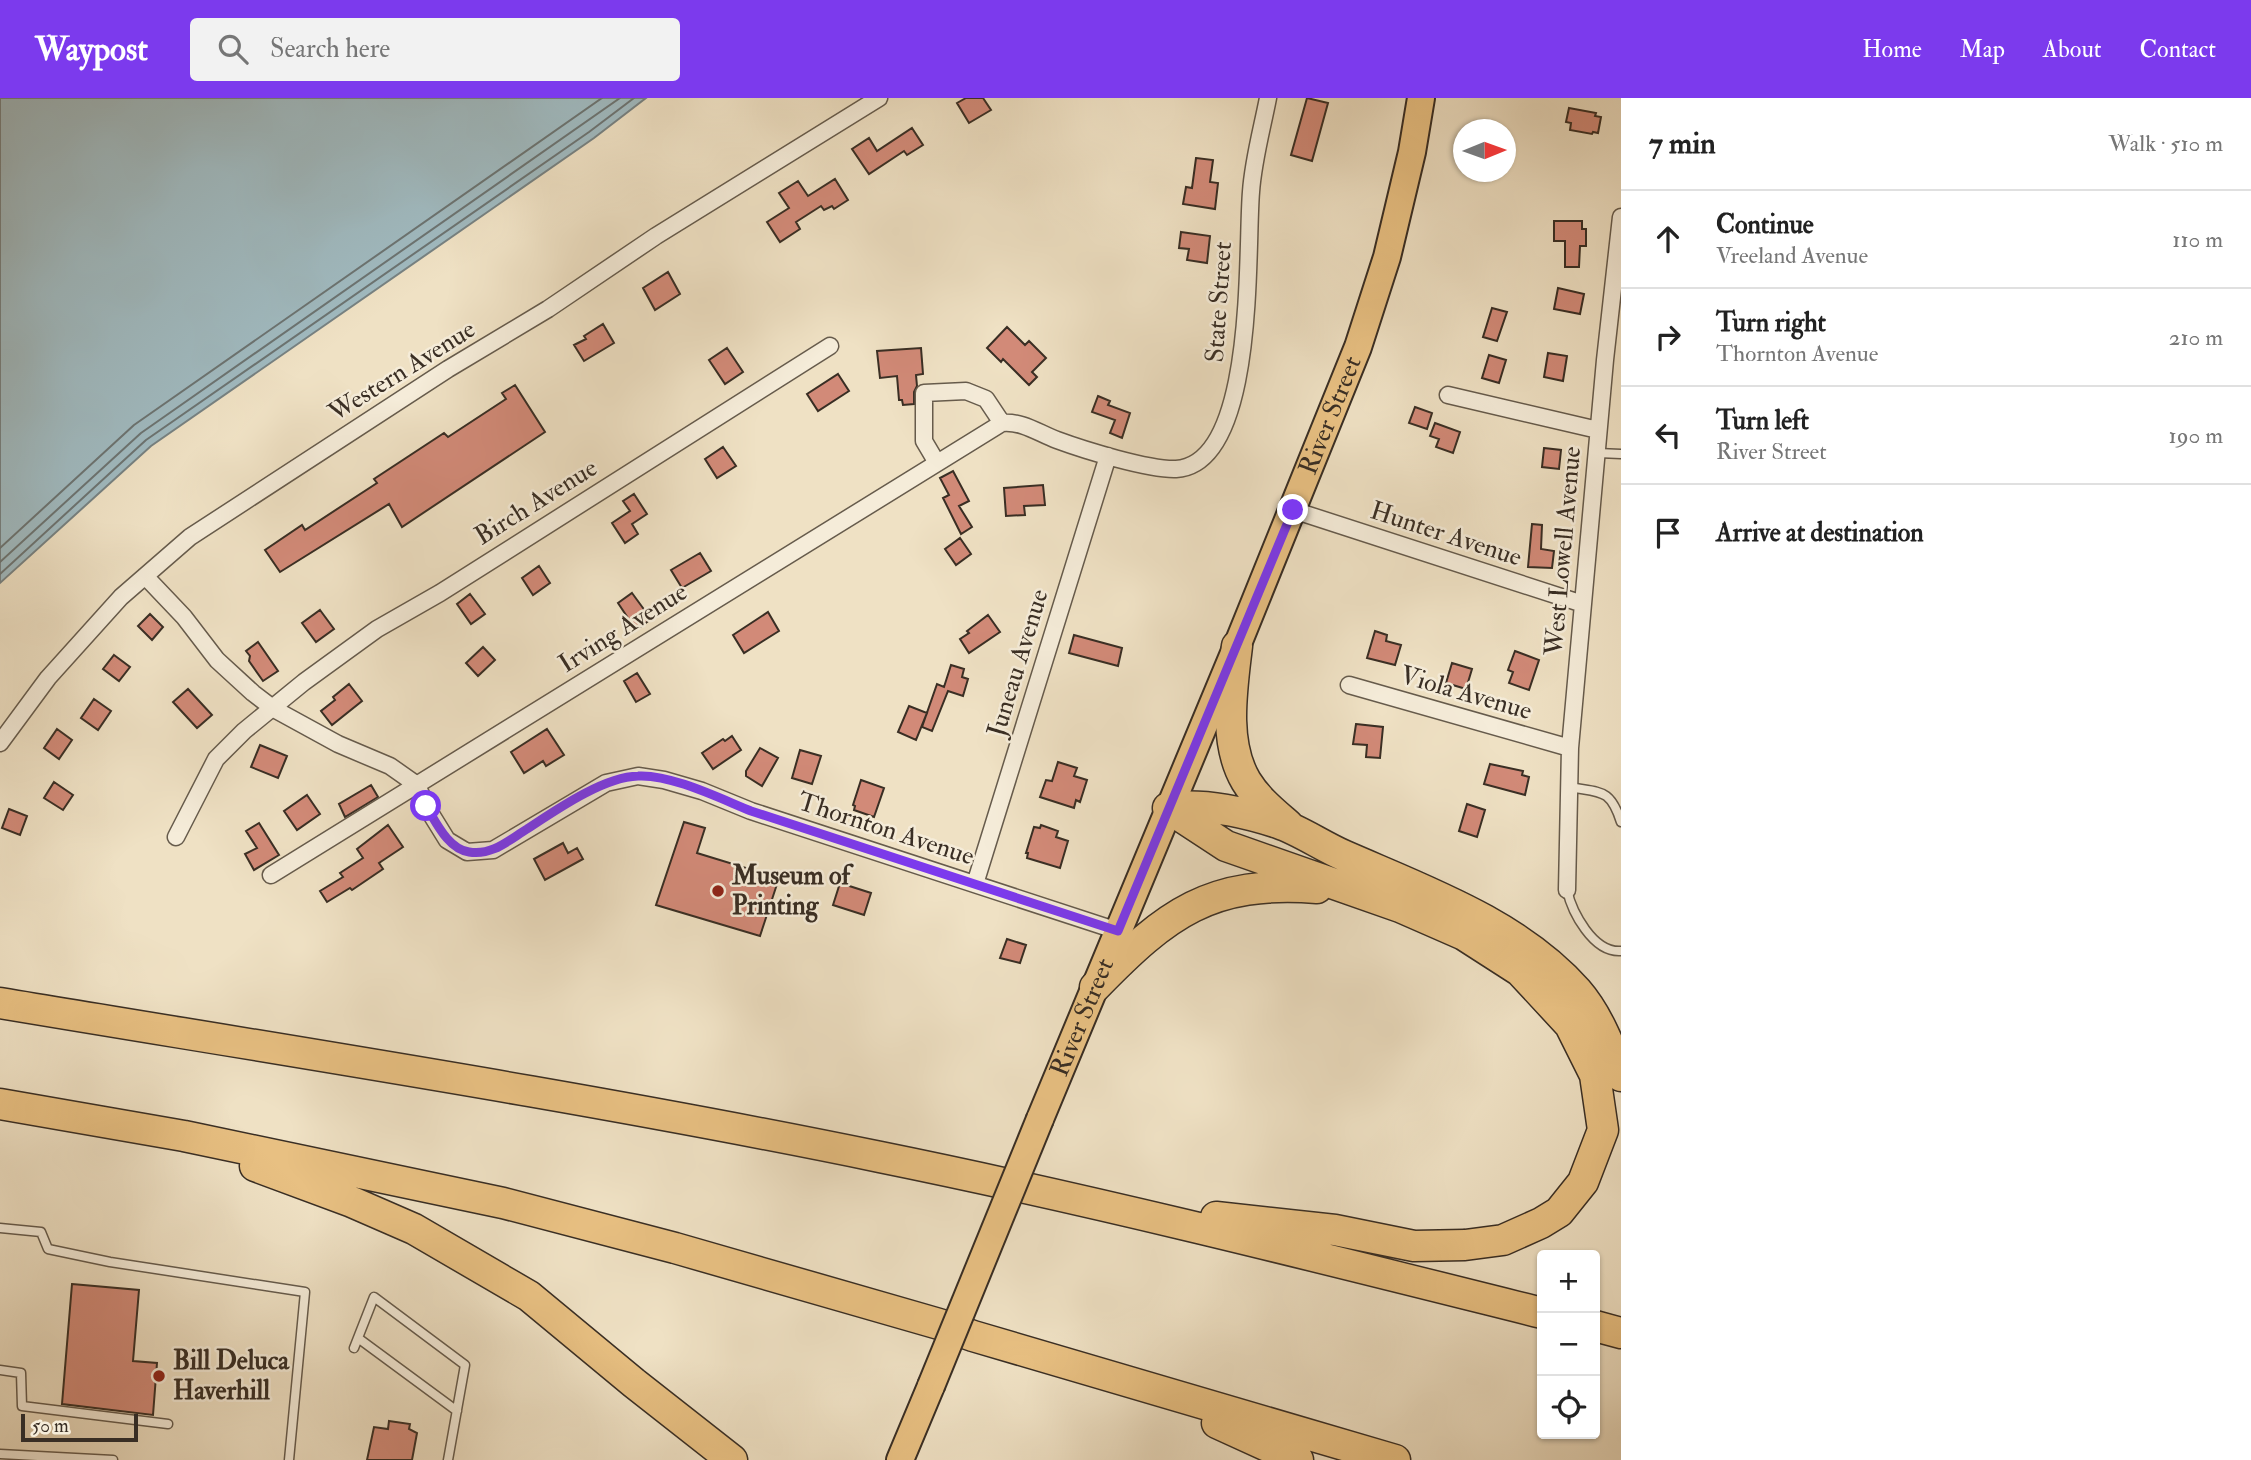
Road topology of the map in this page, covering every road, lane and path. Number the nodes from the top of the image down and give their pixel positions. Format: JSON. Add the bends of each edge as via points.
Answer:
{"nodes":[{"id":1,"x":879,"y":98,"type":"edge"},
{"id":2,"x":1268,"y":98,"type":"edge"},
{"id":3,"x":1421,"y":98,"type":"edge"},
{"id":4,"x":1621,"y":217,"type":"edge"},
{"id":5,"x":830,"y":346,"type":"dead end"},
{"id":6,"x":1448,"y":396,"type":"dead end"},
{"id":7,"x":1002,"y":423,"type":"junction"},
{"id":8,"x":1598,"y":430,"type":"junction"},
{"id":9,"x":1598,"y":453,"type":"junction"},
{"id":10,"x":1621,"y":454,"type":"edge"},
{"id":11,"x":1108,"y":456,"type":"junction"},
{"id":12,"x":937,"y":463,"type":"junction"},
{"id":13,"x":1293,"y":510,"type":"junction"},
{"id":14,"x":145,"y":576,"type":"junction"},
{"id":15,"x":1583,"y":604,"type":"junction"},
{"id":16,"x":1237,"y":646,"type":"junction"},
{"id":17,"x":1349,"y":685,"type":"dead end"},
{"id":18,"x":274,"y":709,"type":"junction"},
{"id":19,"x":0,"y":743,"type":"edge"},
{"id":20,"x":1570,"y":748,"type":"junction"},
{"id":21,"x":417,"y":785,"type":"junction"},
{"id":22,"x":1569,"y":787,"type":"junction"},
{"id":23,"x":1168,"y":808,"type":"junction"},
{"id":24,"x":1621,"y":822,"type":"edge"},
{"id":25,"x":1296,"y":832,"type":"junction"},
{"id":26,"x":176,"y":837,"type":"dead end"},
{"id":27,"x":271,"y":875,"type":"dead end"},
{"id":28,"x":975,"y":884,"type":"junction"},
{"id":29,"x":1345,"y":889,"type":"junction"},
{"id":30,"x":1567,"y":890,"type":"joint"},
{"id":31,"x":1118,"y":931,"type":"junction"},
{"id":32,"x":1621,"y":951,"type":"edge"},
{"id":33,"x":1095,"y":987,"type":"junction"},
{"id":34,"x":0,"y":1003,"type":"edge"},
{"id":35,"x":1621,"y":1076,"type":"edge"},
{"id":36,"x":0,"y":1104,"type":"edge"},
{"id":37,"x":184,"y":1136,"type":"junction"},
{"id":38,"x":1095,"y":1204,"type":"junction"},
{"id":39,"x":0,"y":1228,"type":"edge"},
{"id":40,"x":1537,"y":1312,"type":"edge"},
{"id":41,"x":1600,"y":1327,"type":"edge"},
{"id":42,"x":1621,"y":1333,"type":"edge"},
{"id":43,"x":358,"y":1338,"type":"junction"},
{"id":44,"x":354,"y":1348,"type":"dead end"},
{"id":45,"x":0,"y":1370,"type":"edge"},
{"id":46,"x":1118,"y":1379,"type":"junction"},
{"id":47,"x":457,"y":1411,"type":"junction"},
{"id":48,"x":168,"y":1424,"type":"dead end"},
{"id":49,"x":0,"y":1454,"type":"edge"},
{"id":50,"x":113,"y":1460,"type":"edge"},
{"id":51,"x":289,"y":1460,"type":"edge"},
{"id":52,"x":448,"y":1460,"type":"edge"},
{"id":53,"x":732,"y":1460,"type":"edge"},
{"id":54,"x":900,"y":1460,"type":"edge"},
{"id":55,"x":1298,"y":1460,"type":"edge"},
{"id":56,"x":1395,"y":1460,"type":"edge"}],
"edges":[{"from":1,"to":14,"type":"street","name":"Western Avenue","via":[[264,487],[190,537]]},
{"from":2,"to":11,"type":"street","name":"State Street","via":[[1252,180],[1243,345],[1233,400],[1222,429],[1207,456],[1188,467],[1162,468]]},
{"from":3,"to":13,"type":"main road","name":"River Street","via":[[1387,257],[1358,347]]},
{"from":4,"to":8,"type":"street","name":"West Lowell Avenue"},
{"from":5,"to":18,"type":"street","name":"Birch Avenue","via":[[377,629]]},
{"from":6,"to":8,"type":"street"},
{"from":7,"to":11,"type":"street","name":"State Street","via":[[1024,425]]},
{"from":7,"to":12,"type":"street","name":"Irving Avenue"},
{"from":7,"to":12,"type":"street","via":[[986,399],[966,391],[924,393],[924,442]]},
{"from":8,"to":9,"type":"street","name":"West Lowell Avenue"},
{"from":9,"to":10,"type":"lane"},
{"from":9,"to":15,"type":"street","name":"West Lowell Avenue"},
{"from":11,"to":28,"type":"street","name":"Juneau Avenue"},
{"from":12,"to":21,"type":"street","name":"Irving Avenue"},
{"from":13,"to":15,"type":"street","name":"Hunter Avenue"},
{"from":13,"to":16,"type":"main road","name":"River Street"},
{"from":14,"to":18,"type":"street","via":[[217,660]]},
{"from":14,"to":19,"type":"street","name":"Western Avenue","via":[[48,678]]},
{"from":15,"to":20,"type":"street","name":"West Lowell Avenue"},
{"from":16,"to":23,"type":"main road","name":"River Street"},
{"from":16,"to":25,"type":"highway","via":[[1231,699],[1234,746],[1245,779],[1262,802]]},
{"from":17,"to":20,"type":"street","name":"Viola Avenue"},
{"from":18,"to":21,"type":"street","via":[[390,766]]},
{"from":18,"to":26,"type":"street","name":"Birch Avenue","via":[[216,759]]},
{"from":20,"to":22,"type":"street","name":"West Lowell Avenue"},
{"from":21,"to":27,"type":"street","name":"Irving Avenue"},
{"from":21,"to":28,"type":"street","name":"Thornton Avenue","via":[[447,839],[467,852],[493,850],[606,783],[638,776],[702,791]]},
{"from":22,"to":24,"type":"lane","via":[[1607,794]]},
{"from":22,"to":30,"type":"street","name":"West Lowell Avenue"},
{"from":23,"to":25,"type":"highway","via":[[1207,806],[1279,823]]},
{"from":23,"to":29,"type":"highway","via":[[1226,846]]},
{"from":23,"to":31,"type":"main road","name":"River Street"},
{"from":25,"to":35,"type":"highway","via":[[1472,914],[1536,953],[1578,992],[1604,1033]]},
{"from":28,"to":31,"type":"street","name":"Thornton Avenue"},
{"from":29,"to":33,"type":"highway","via":[[1256,889],[1198,902],[1136,945]]},
{"from":29,"to":38,"type":"highway","via":[[1464,935],[1520,971],[1570,1026],[1595,1075],[1603,1130],[1583,1182],[1559,1212],[1503,1240],[1465,1245],[1414,1246],[1335,1230]]},
{"from":30,"to":32,"type":"lane","via":[[1585,930],[1607,947]]},
{"from":31,"to":33,"type":"main road","name":"River Street"},
{"from":33,"to":54,"type":"main road","name":"River Street","bridge":true},
{"from":34,"to":38,"type":"highway","via":[[626,1107]]},
{"from":36,"to":37,"type":"highway"},
{"from":37,"to":46,"type":"highway","via":[[503,1203],[675,1248]]},
{"from":37,"to":53,"type":"highway","via":[[352,1202],[467,1258],[529,1296]]},
{"from":38,"to":40,"type":"highway"},
{"from":39,"to":51,"type":"lane","via":[[41,1232],[48,1249],[305,1292]]},
{"from":41,"to":42,"type":"highway"},
{"from":43,"to":44,"type":"lane"},
{"from":43,"to":47,"type":"lane"},
{"from":43,"to":47,"type":"lane","via":[[374,1297],[465,1365]]},
{"from":45,"to":48,"type":"lane","via":[[21,1373],[22,1405]]},
{"from":46,"to":55,"type":"highway"},
{"from":46,"to":56,"type":"highway"},
{"from":47,"to":52,"type":"lane"},
{"from":49,"to":50,"type":"lane"}]}
